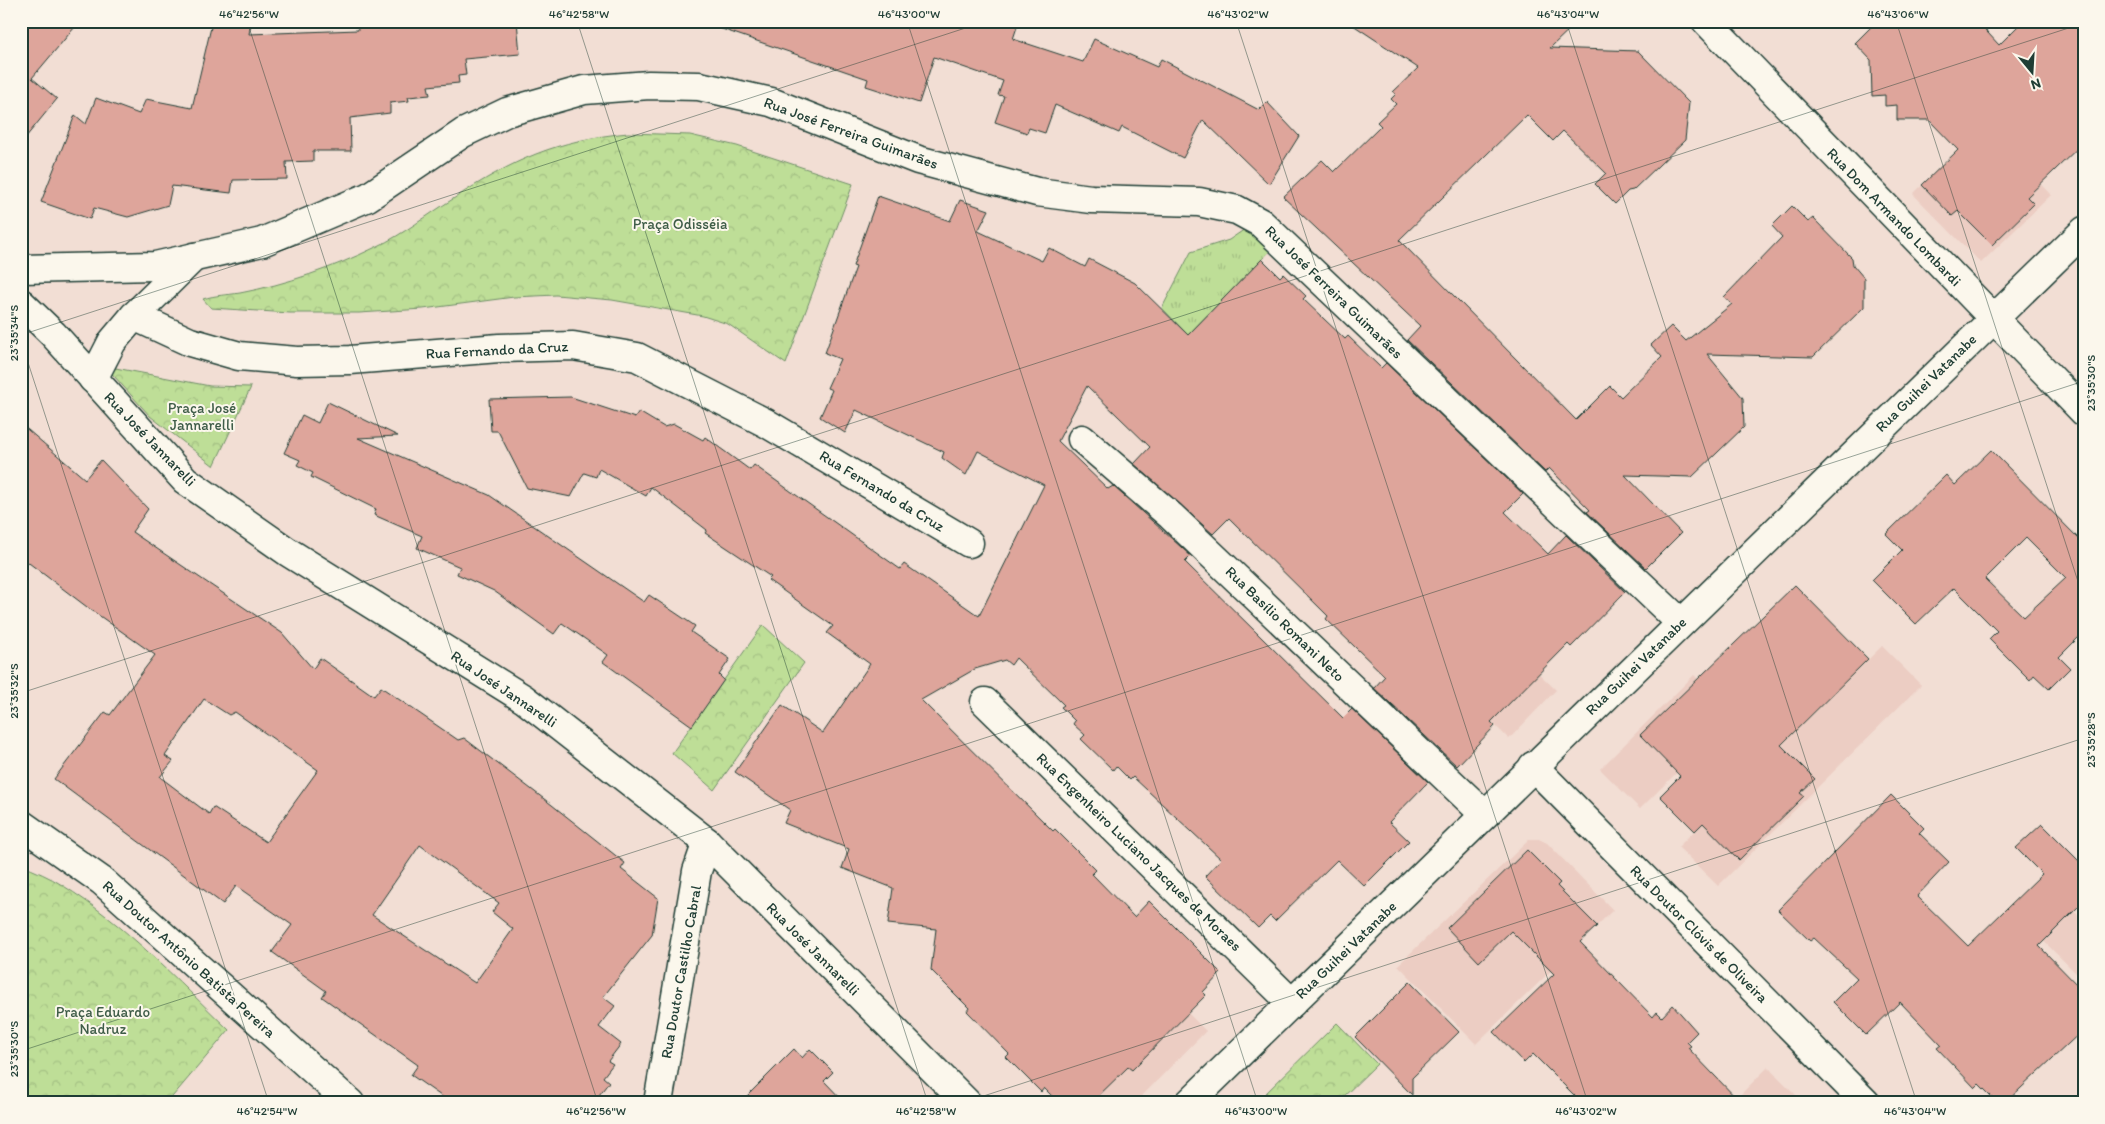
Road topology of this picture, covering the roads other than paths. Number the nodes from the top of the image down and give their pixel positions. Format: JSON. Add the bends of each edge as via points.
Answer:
{"nodes":[{"id":1,"x":1706,"y":21,"type":"edge"},
{"id":2,"x":2084,"y":231,"type":"edge"},
{"id":3,"x":194,"y":257,"type":"junction"},
{"id":4,"x":21,"y":269,"type":"edge"},
{"id":5,"x":21,"y":303,"type":"edge"},
{"id":6,"x":134,"y":316,"type":"junction"},
{"id":7,"x":1992,"y":319,"type":"junction"},
{"id":8,"x":93,"y":379,"type":"junction"},
{"id":9,"x":2084,"y":412,"type":"edge"},
{"id":10,"x":1082,"y":439,"type":"dead end"},
{"id":11,"x":969,"y":543,"type":"dead end"},
{"id":12,"x":1680,"y":622,"type":"junction"},
{"id":13,"x":985,"y":702,"type":"dead end"},
{"id":14,"x":1533,"y":766,"type":"junction"},
{"id":15,"x":1484,"y":814,"type":"junction"},
{"id":16,"x":21,"y":824,"type":"edge"},
{"id":17,"x":707,"y":842,"type":"junction"},
{"id":18,"x":1292,"y":1003,"type":"junction"},
{"id":19,"x":350,"y":1103,"type":"edge"},
{"id":20,"x":658,"y":1103,"type":"edge"},
{"id":21,"x":967,"y":1103,"type":"edge"},
{"id":22,"x":1189,"y":1103,"type":"edge"},
{"id":23,"x":1866,"y":1103,"type":"edge"}],
"edges":[{"from":1,"to":7,"type":"street","name":"Rua Dom Armando Lombardi"},
{"from":2,"to":7,"type":"street","name":"Rua Guihei Vatanabe"},
{"from":3,"to":4,"type":"street","name":"Rua José Ferreira Guimarães","via":[[155,266]]},
{"from":3,"to":6,"type":"street"},
{"from":3,"to":12,"type":"street","name":"Rua José Ferreira Guimarães","via":[[262,242],[368,197],[463,133],[507,112],[584,90],[649,85],[699,86],[771,102],[918,160],[1038,192],[1091,199],[1199,202],[1238,210],[1261,223]]},
{"from":5,"to":8,"type":"street","name":"Rua José Jannarelli"},
{"from":6,"to":8,"type":"street","via":[[112,342]]},
{"from":6,"to":11,"type":"street","name":"Rua Fernando da Cruz","via":[[190,342],[239,356],[297,362],[574,346],[637,356],[766,423]]},
{"from":7,"to":9,"type":"street","name":"Rua Dom Armando Lombardi"},
{"from":7,"to":12,"type":"street","name":"Rua Guihei Vatanabe"},
{"from":8,"to":17,"type":"street","name":"Rua José Jannarelli","via":[[185,480],[288,552],[524,699]]},
{"from":10,"to":15,"type":"street","name":"Rua Basílio Romani Neto","via":[[1171,516]]},
{"from":12,"to":14,"type":"street","name":"Rua Guihei Vatanabe"},
{"from":13,"to":18,"type":"street","name":"Rua Engenheiro Luciano Jacques de Moraes"},
{"from":14,"to":15,"type":"street","name":"Rua Guihei Vatanabe"},
{"from":14,"to":23,"type":"street","name":"Rua Doutor Clóvis de Oliveira"},
{"from":15,"to":18,"type":"street","name":"Rua Guihei Vatanabe"},
{"from":16,"to":19,"type":"street","name":"Rua Doutor Antônio Batista Pereira","via":[[102,881]]},
{"from":17,"to":20,"type":"street","name":"Rua Doutor Castilho Cabral","via":[[698,871]]},
{"from":17,"to":21,"type":"street","name":"Rua José Jannarelli"},
{"from":18,"to":22,"type":"street","name":"Rua Guihei Vatanabe"}]}
